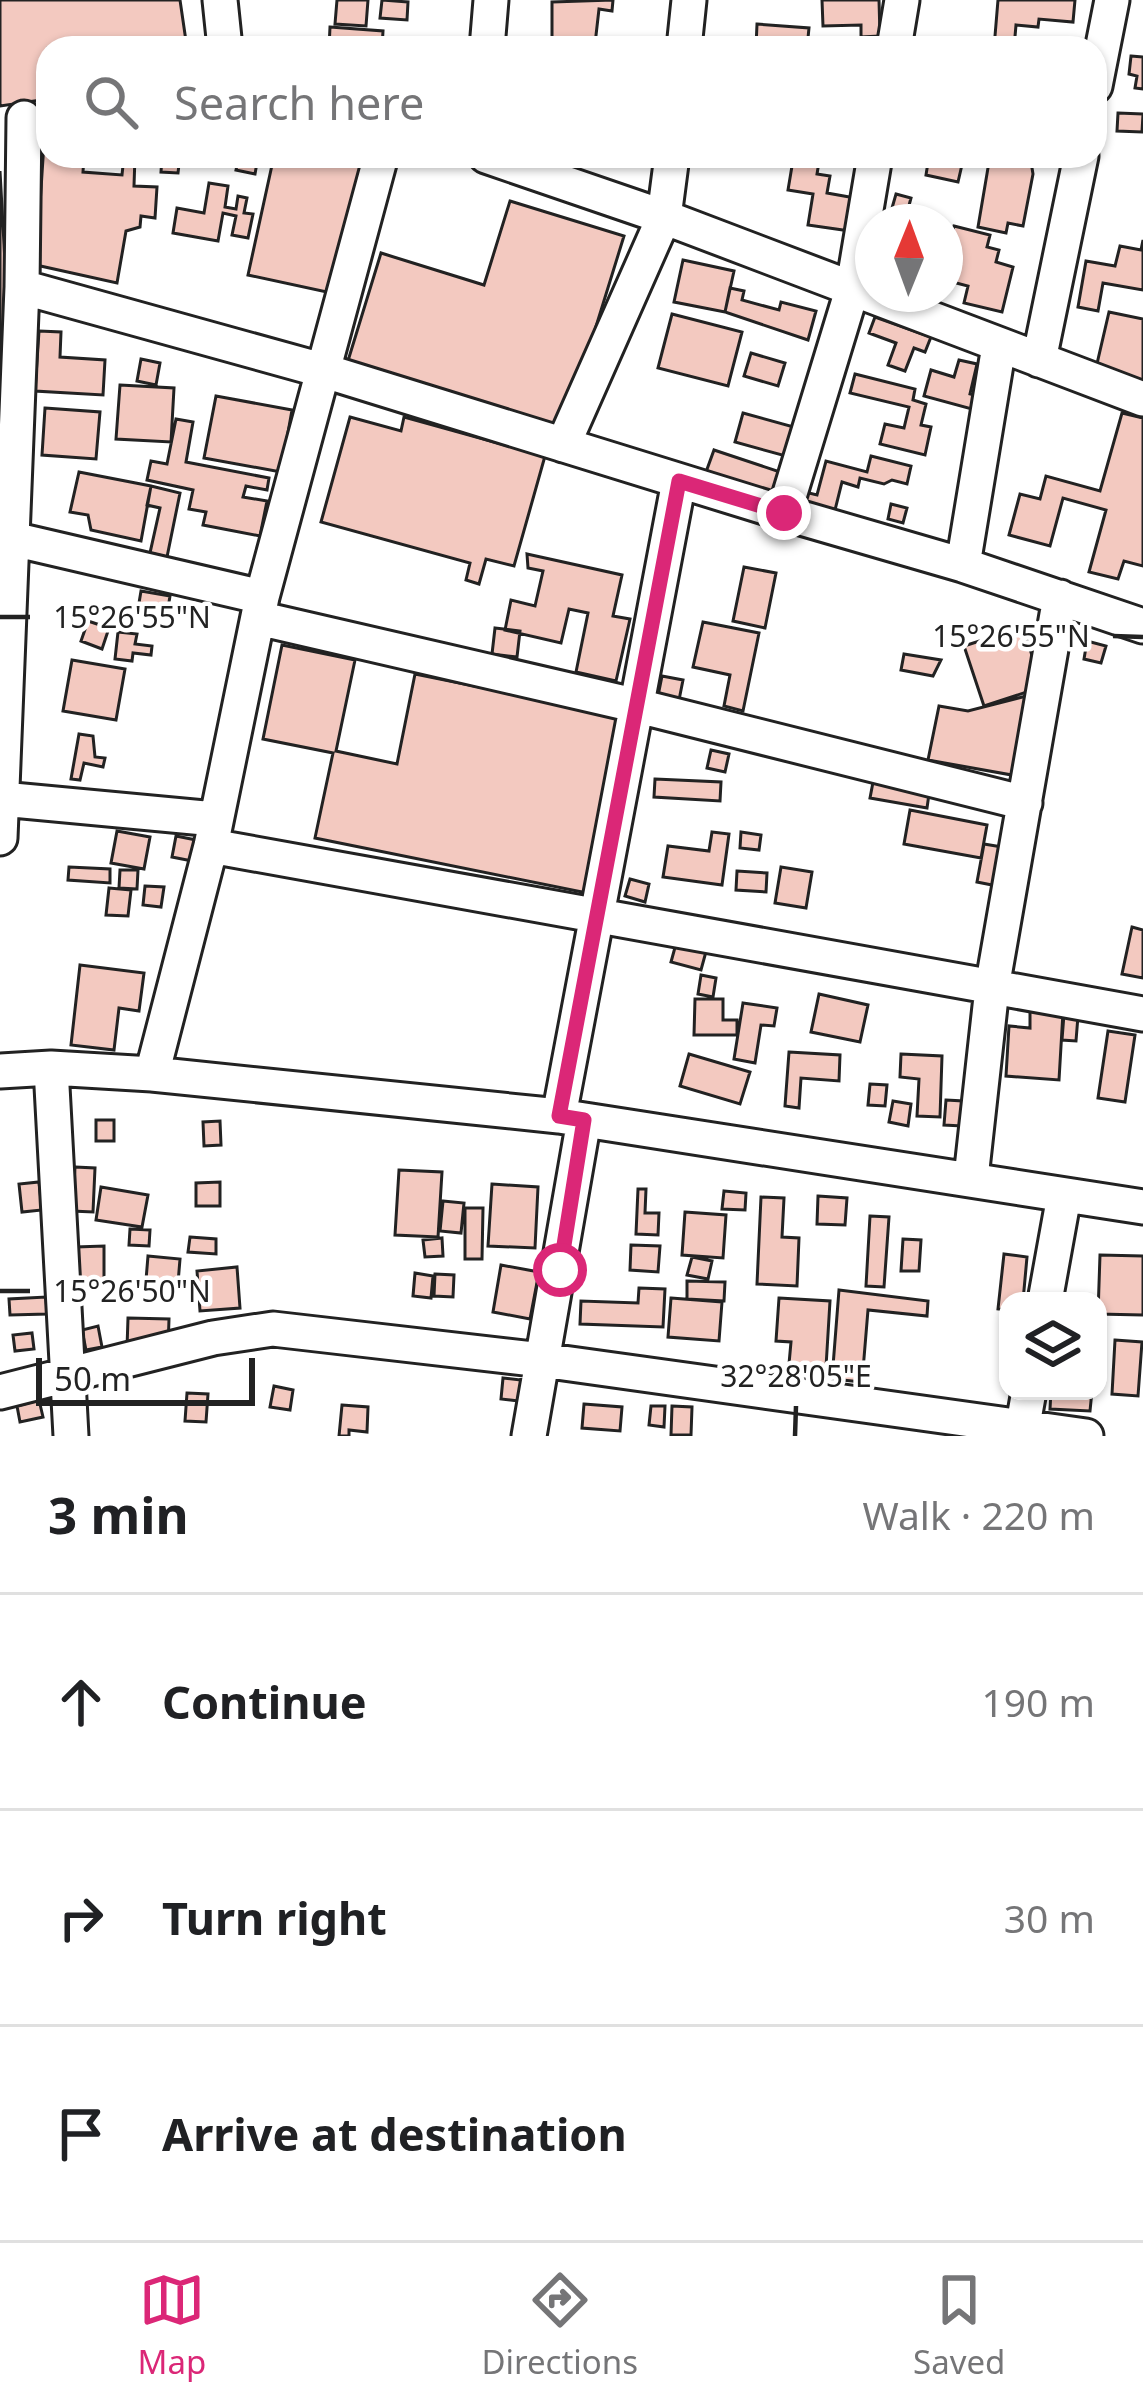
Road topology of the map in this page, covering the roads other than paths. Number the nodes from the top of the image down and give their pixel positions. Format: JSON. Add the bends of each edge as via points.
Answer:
{"nodes":[{"id":1,"x":220,"y":0,"type":"edge"},
{"id":2,"x":491,"y":0,"type":"edge"},
{"id":3,"x":689,"y":0,"type":"edge"},
{"id":4,"x":902,"y":0,"type":"edge"},
{"id":5,"x":1112,"y":0,"type":"edge"},
{"id":6,"x":224,"y":36,"type":"edge"},
{"id":7,"x":488,"y":36,"type":"edge"},
{"id":8,"x":685,"y":36,"type":"edge"},
{"id":9,"x":896,"y":36,"type":"edge"},
{"id":10,"x":1105,"y":36,"type":"edge"},
{"id":11,"x":24,"y":118,"type":"edge"},
{"id":12,"x":378,"y":168,"type":"edge"},
{"id":13,"x":521,"y":168,"type":"edge"},
{"id":14,"x":670,"y":168,"type":"edge"},
{"id":15,"x":873,"y":168,"type":"edge"},
{"id":16,"x":1079,"y":168,"type":"edge"},
{"id":17,"x":664,"y":217,"type":"junction"},
{"id":18,"x":22,"y":286,"type":"junction"},
{"id":19,"x":853,"y":286,"type":"junction"},
{"id":20,"x":999,"y":346,"type":"junction"},
{"id":21,"x":1040,"y":360,"type":"junction"},
{"id":22,"x":325,"y":371,"type":"junction"},
{"id":23,"x":8,"y":386,"type":"edge"},
{"id":24,"x":1143,"y":399,"type":"edge"},
{"id":25,"x":563,"y":446,"type":"junction"},
{"id":26,"x":679,"y":481,"type":"junction"},
{"id":27,"x":784,"y":513,"type":"junction"},
{"id":28,"x":13,"y":539,"type":"junction"},
{"id":29,"x":963,"y":565,"type":"junction"},
{"id":30,"x":6,"y":574,"type":"edge"},
{"id":31,"x":1060,"y":597,"type":"junction"},
{"id":32,"x":260,"y":607,"type":"junction"},
{"id":33,"x":1143,"y":626,"type":"edge"},
{"id":34,"x":634,"y":705,"type":"junction"},
{"id":35,"x":2,"y":799,"type":"edge"},
{"id":36,"x":1025,"y":803,"type":"junction"},
{"id":37,"x":213,"y":832,"type":"junction"},
{"id":38,"x":0,"y":838,"type":"edge"},
{"id":39,"x":596,"y":916,"type":"junction"},
{"id":40,"x":992,"y":988,"type":"junction"},
{"id":41,"x":1143,"y":1014,"type":"edge"},
{"id":42,"x":51,"y":1068,"type":"junction"},
{"id":43,"x":0,"y":1071,"type":"edge"},
{"id":44,"x":152,"y":1074,"type":"junction"},
{"id":45,"x":572,"y":1118,"type":"junction"},
{"id":46,"x":971,"y":1178,"type":"junction"},
{"id":47,"x":1064,"y":1196,"type":"junction"},
{"id":48,"x":1143,"y":1207,"type":"edge"},
{"id":49,"x":1047,"y":1292,"type":"edge"},
{"id":50,"x":542,"y":1360,"type":"junction"},
{"id":51,"x":66,"y":1378,"type":"junction"},
{"id":52,"x":0,"y":1392,"type":"edge"},
{"id":53,"x":1027,"y":1400,"type":"edge"},
{"id":54,"x":1022,"y":1432,"type":"edge"},
{"id":55,"x":71,"y":1436,"type":"edge"},
{"id":56,"x":529,"y":1436,"type":"edge"},
{"id":57,"x":1086,"y":1436,"type":"edge"}],
"edges":[{"from":1,"to":6,"type":"street"},
{"from":2,"to":7,"type":"street"},
{"from":3,"to":8,"type":"street"},
{"from":4,"to":9,"type":"street"},
{"from":5,"to":10,"type":"street"},
{"from":11,"to":18,"type":"street"},
{"from":12,"to":22,"type":"street"},
{"from":13,"to":17,"type":"street"},
{"from":14,"to":17,"type":"street"},
{"from":15,"to":19,"type":"street"},
{"from":16,"to":21,"type":"street"},
{"from":17,"to":19,"type":"street"},
{"from":17,"to":25,"type":"street"},
{"from":18,"to":22,"type":"street"},
{"from":18,"to":23,"type":"street"},
{"from":19,"to":20,"type":"street"},
{"from":19,"to":27,"type":"street"},
{"from":20,"to":21,"type":"street"},
{"from":20,"to":29,"type":"street"},
{"from":21,"to":24,"type":"street"},
{"from":22,"to":25,"type":"street"},
{"from":22,"to":32,"type":"street"},
{"from":23,"to":28,"type":"street"},
{"from":25,"to":26,"type":"street"},
{"from":26,"to":27,"type":"street"},
{"from":26,"to":34,"type":"street"},
{"from":27,"to":29,"type":"street"},
{"from":28,"to":30,"type":"street"},
{"from":28,"to":32,"type":"street"},
{"from":29,"to":31,"type":"street"},
{"from":30,"to":35,"type":"street"},
{"from":31,"to":33,"type":"street"},
{"from":31,"to":36,"type":"street"},
{"from":32,"to":34,"type":"street"},
{"from":32,"to":37,"type":"street"},
{"from":34,"to":36,"type":"street"},
{"from":34,"to":39,"type":"street"},
{"from":35,"to":37,"type":"street"},
{"from":35,"to":38,"type":"street"},
{"from":36,"to":40,"type":"street"},
{"from":37,"to":39,"type":"street"},
{"from":37,"to":44,"type":"street"},
{"from":39,"to":40,"type":"street"},
{"from":39,"to":45,"type":"street"},
{"from":40,"to":41,"type":"street"},
{"from":40,"to":46,"type":"street"},
{"from":42,"to":43,"type":"street"},
{"from":42,"to":44,"type":"street"},
{"from":42,"to":51,"type":"street"},
{"from":44,"to":45,"type":"street"},
{"from":45,"to":46,"type":"street"},
{"from":45,"to":50,"type":"street"},
{"from":46,"to":47,"type":"street"},
{"from":47,"to":48,"type":"street"},
{"from":47,"to":49,"type":"street"},
{"from":50,"to":51,"type":"street","via":[[273,1329]]},
{"from":50,"to":54,"type":"street"},
{"from":50,"to":56,"type":"street"},
{"from":51,"to":52,"type":"street"},
{"from":51,"to":55,"type":"street"},
{"from":53,"to":54,"type":"street"},
{"from":54,"to":57,"type":"street"}]}
